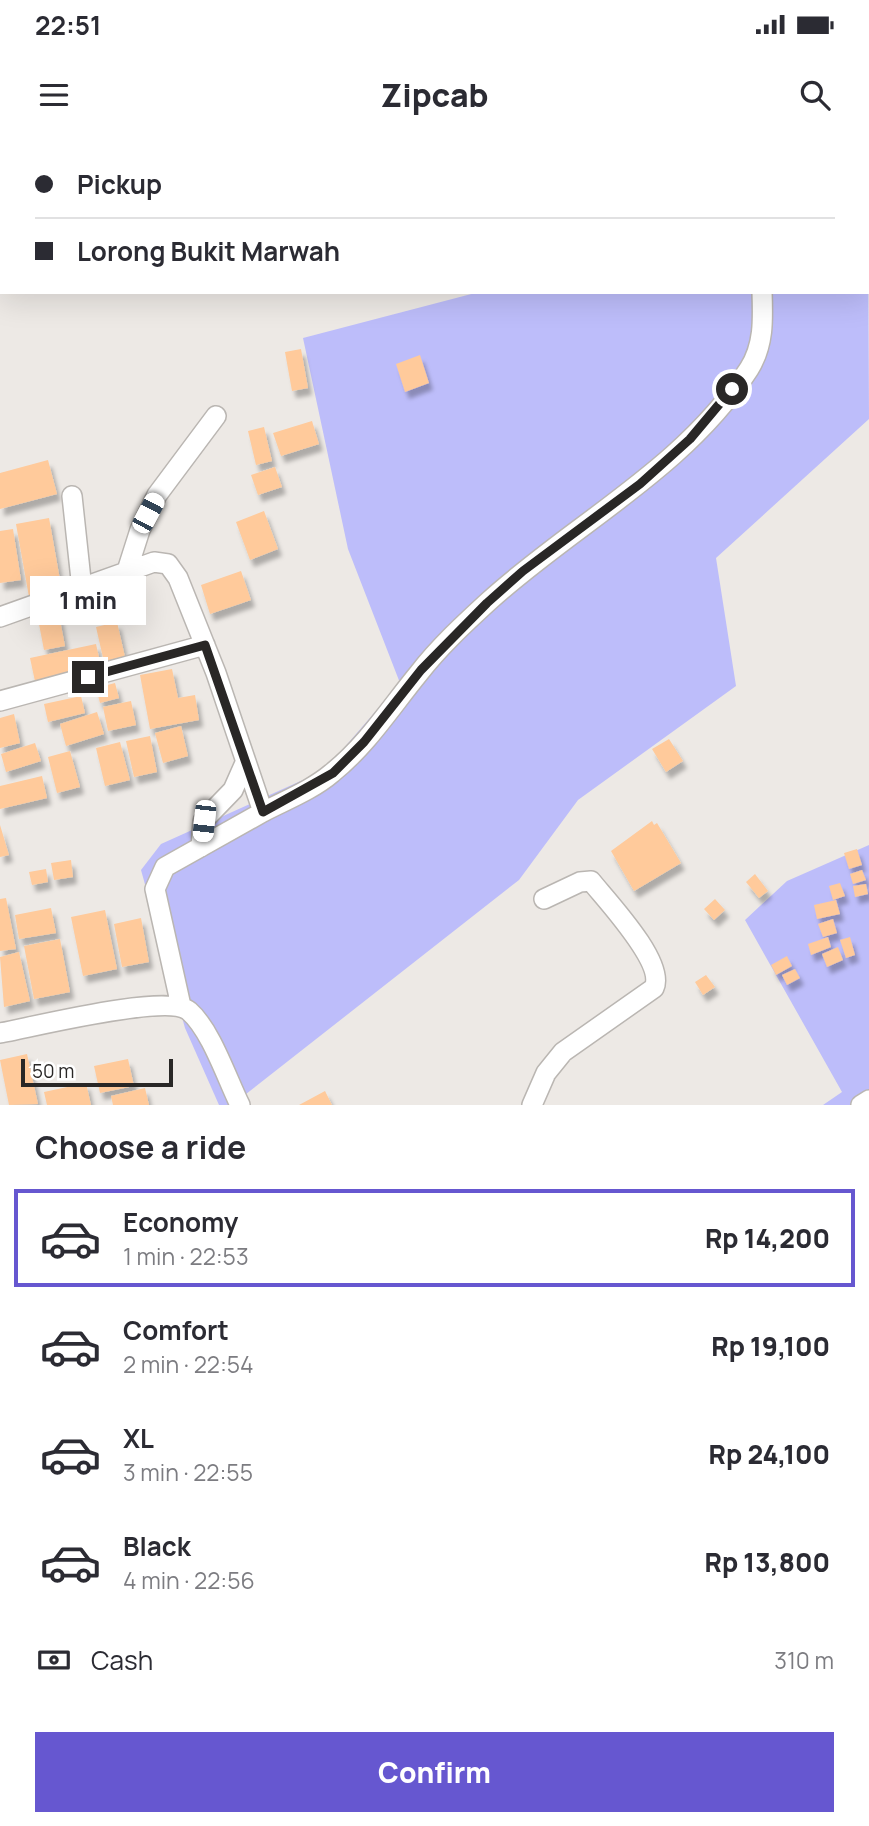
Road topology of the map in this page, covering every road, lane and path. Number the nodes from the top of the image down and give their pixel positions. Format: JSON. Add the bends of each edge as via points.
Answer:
{"nodes":[{"id":1,"x":762,"y":294,"type":"edge"},
{"id":2,"x":216,"y":416,"type":"dead end"},
{"id":3,"x":72,"y":496,"type":"dead end"},
{"id":4,"x":126,"y":573,"type":"junction"},
{"id":5,"x":82,"y":589,"type":"junction"},
{"id":6,"x":0,"y":617,"type":"edge"},
{"id":7,"x":205,"y":645,"type":"junction"},
{"id":8,"x":0,"y":701,"type":"edge"},
{"id":9,"x":244,"y":763,"type":"junction"},
{"id":10,"x":263,"y":812,"type":"junction"},
{"id":11,"x":201,"y":847,"type":"junction"},
{"id":12,"x":544,"y":899,"type":"dead end"},
{"id":13,"x":181,"y":1006,"type":"junction"},
{"id":14,"x":0,"y":1033,"type":"edge"},
{"id":15,"x":869,"y":1100,"type":"edge"},
{"id":16,"x":240,"y":1105,"type":"edge"},
{"id":17,"x":532,"y":1105,"type":"edge"},
{"id":18,"x":860,"y":1105,"type":"edge"}],
"edges":[{"from":1,"to":10,"type":"street","via":[[764,330],[756,357],[690,439],[640,484],[487,603],[421,670],[333,773]]},
{"from":2,"to":4,"type":"street","via":[[158,495]]},
{"from":3,"to":5,"type":"street"},
{"from":4,"to":5,"type":"street"},
{"from":4,"to":7,"type":"street","via":[[154,562],[171,567]]},
{"from":5,"to":6,"type":"street"},
{"from":7,"to":8,"type":"street"},
{"from":7,"to":9,"type":"street"},
{"from":9,"to":10,"type":"street"},
{"from":9,"to":11,"type":"street","via":[[233,790],[204,821]]},
{"from":10,"to":11,"type":"street"},
{"from":11,"to":13,"type":"street","via":[[164,867],[155,883]]},
{"from":12,"to":17,"type":"street","via":[[591,881],[643,947],[657,980],[654,988],[563,1052],[546,1073]]},
{"from":13,"to":14,"type":"street","via":[[132,1008]]},
{"from":13,"to":16,"type":"street","via":[[199,1023]]},
{"from":15,"to":18,"type":"street"}]}
